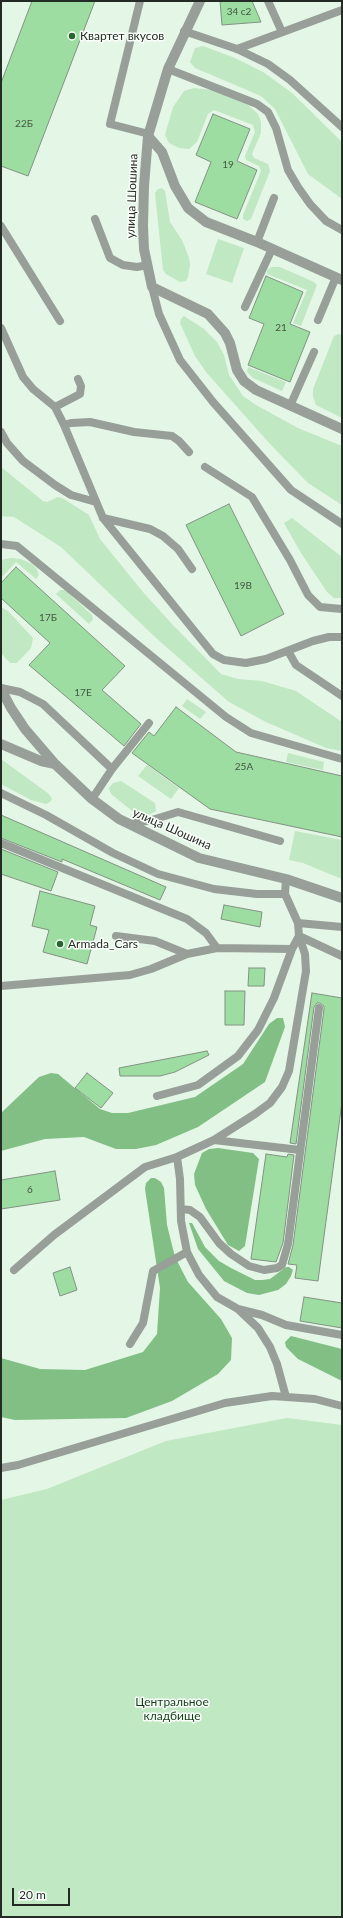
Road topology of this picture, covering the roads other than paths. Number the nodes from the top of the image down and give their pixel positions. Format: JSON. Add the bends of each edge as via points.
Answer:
{"nodes":[{"id":1,"x":140,"y":1,"type":"edge"},
{"id":2,"x":200,"y":1,"type":"edge"},
{"id":3,"x":268,"y":1,"type":"edge"},
{"id":4,"x":342,"y":10,"type":"edge"},
{"id":5,"x":184,"y":31,"type":"junction"},
{"id":6,"x":282,"y":32,"type":"junction"},
{"id":7,"x":237,"y":49,"type":"junction"},
{"id":8,"x":168,"y":69,"type":"junction"},
{"id":9,"x":342,"y":126,"type":"edge"},
{"id":10,"x":148,"y":135,"type":"junction"},
{"id":11,"x":274,"y":198,"type":"dead end"},
{"id":12,"x":95,"y":219,"type":"dead end"},
{"id":13,"x":1,"y":226,"type":"edge"},
{"id":14,"x":342,"y":230,"type":"edge"},
{"id":15,"x":257,"y":242,"type":"junction"},
{"id":16,"x":272,"y":249,"type":"junction"},
{"id":17,"x":148,"y":265,"type":"junction"},
{"id":18,"x":339,"y":278,"type":"edge"},
{"id":19,"x":152,"y":287,"type":"junction"},
{"id":20,"x":245,"y":307,"type":"dead end"},
{"id":21,"x":318,"y":320,"type":"dead end"},
{"id":22,"x":60,"y":321,"type":"dead end"},
{"id":23,"x":1,"y":328,"type":"edge"},
{"id":24,"x":314,"y":352,"type":"dead end"},
{"id":25,"x":78,"y":379,"type":"dead end"},
{"id":26,"x":290,"y":406,"type":"junction"},
{"id":27,"x":55,"y":407,"type":"junction"},
{"id":28,"x":64,"y":425,"type":"junction"},
{"id":29,"x":342,"y":429,"type":"edge"},
{"id":30,"x":1,"y":432,"type":"edge"},
{"id":31,"x":189,"y":452,"type":"dead end"},
{"id":32,"x":205,"y":467,"type":"dead end"},
{"id":33,"x":96,"y":502,"type":"junction"},
{"id":34,"x":103,"y":518,"type":"junction"},
{"id":35,"x":342,"y":524,"type":"edge"},
{"id":36,"x":1,"y":544,"type":"edge"},
{"id":37,"x":192,"y":569,"type":"dead end"},
{"id":38,"x":342,"y":610,"type":"edge"},
{"id":39,"x":342,"y":637,"type":"edge"},
{"id":40,"x":288,"y":651,"type":"junction"},
{"id":41,"x":1,"y":689,"type":"edge"},
{"id":42,"x":342,"y":696,"type":"edge"},
{"id":43,"x":149,"y":723,"type":"dead end"},
{"id":44,"x":1,"y":744,"type":"edge"},
{"id":45,"x":342,"y":759,"type":"edge"},
{"id":46,"x":55,"y":764,"type":"junction"},
{"id":47,"x":112,"y":769,"type":"junction"},
{"id":48,"x":1,"y":793,"type":"edge"},
{"id":49,"x":92,"y":798,"type":"junction"},
{"id":50,"x":130,"y":824,"type":"junction"},
{"id":51,"x":280,"y":841,"type":"dead end"},
{"id":52,"x":1,"y":842,"type":"edge"},
{"id":53,"x":286,"y":879,"type":"junction"},
{"id":54,"x":284,"y":894,"type":"junction"},
{"id":55,"x":342,"y":898,"type":"edge"},
{"id":56,"x":298,"y":923,"type":"junction"},
{"id":57,"x":342,"y":928,"type":"edge"},
{"id":58,"x":116,"y":936,"type":"dead end"},
{"id":59,"x":299,"y":936,"type":"junction"},
{"id":60,"x":216,"y":948,"type":"junction"},
{"id":61,"x":292,"y":949,"type":"junction"},
{"id":62,"x":186,"y":954,"type":"junction"},
{"id":63,"x":342,"y":956,"type":"edge"},
{"id":64,"x":1,"y":986,"type":"edge"},
{"id":65,"x":320,"y":1008,"type":"dead end"},
{"id":66,"x":157,"y":1096,"type":"dead end"},
{"id":67,"x":214,"y":1140,"type":"junction"},
{"id":68,"x":300,"y":1150,"type":"junction"},
{"id":69,"x":177,"y":1157,"type":"junction"},
{"id":70,"x":181,"y":1209,"type":"junction"},
{"id":71,"x":186,"y":1252,"type":"junction"},
{"id":72,"x":14,"y":1270,"type":"dead end"},
{"id":73,"x":238,"y":1309,"type":"junction"},
{"id":74,"x":342,"y":1335,"type":"edge"},
{"id":75,"x":130,"y":1344,"type":"dead end"},
{"id":76,"x":286,"y":1397,"type":"junction"},
{"id":77,"x":342,"y":1406,"type":"edge"},
{"id":78,"x":1,"y":1468,"type":"edge"}],
"edges":[{"from":1,"to":10,"type":"lane","via":[[110,124]]},
{"from":2,"to":5,"type":"street","name":"улица Шошина"},
{"from":3,"to":6,"type":"lane"},
{"from":4,"to":6,"type":"lane"},
{"from":5,"to":7,"type":"lane"},
{"from":5,"to":8,"type":"street","name":"улица Шошина"},
{"from":6,"to":7,"type":"lane"},
{"from":7,"to":9,"type":"lane","via":[[268,64],[290,80]]},
{"from":8,"to":10,"type":"street","name":"улица Шошина"},
{"from":8,"to":14,"type":"lane","via":[[257,104],[268,112],[276,128],[288,170],[298,188],[326,221]]},
{"from":10,"to":15,"type":"street","via":[[162,152],[175,186],[188,208],[206,222]]},
{"from":10,"to":17,"type":"street","name":"улица Шошина","via":[[143,226]]},
{"from":11,"to":15,"type":"lane"},
{"from":12,"to":17,"type":"lane","via":[[110,258],[123,265]]},
{"from":13,"to":22,"type":"lane"},
{"from":15,"to":16,"type":"street"},
{"from":16,"to":18,"type":"street"},
{"from":16,"to":20,"type":"lane"},
{"from":17,"to":19,"type":"street","name":"улица Шошина"},
{"from":18,"to":21,"type":"lane"},
{"from":19,"to":26,"type":"street","via":[[208,314],[226,334],[237,370],[244,381],[256,390]]},
{"from":19,"to":35,"type":"lane","via":[[159,314],[180,360],[203,390],[291,490]]},
{"from":23,"to":27,"type":"lane","via":[[23,377]]},
{"from":24,"to":26,"type":"lane"},
{"from":25,"to":27,"type":"lane","via":[[81,386],[80,394]]},
{"from":26,"to":29,"type":"street"},
{"from":27,"to":28,"type":"lane"},
{"from":28,"to":31,"type":"lane","via":[[71,422],[90,422],[134,432],[172,436]]},
{"from":28,"to":33,"type":"lane"},
{"from":30,"to":33,"type":"lane","via":[[23,461],[50,482],[71,495]]},
{"from":32,"to":38,"type":"lane","via":[[252,496],[308,595],[320,607]]},
{"from":33,"to":34,"type":"lane"},
{"from":34,"to":37,"type":"lane","via":[[150,529],[163,536],[178,549]]},
{"from":34,"to":40,"type":"lane","via":[[213,654],[224,660],[246,663]]},
{"from":36,"to":45,"type":"lane","via":[[16,546],[226,717],[250,733]]},
{"from":39,"to":40,"type":"lane","via":[[313,641]]},
{"from":40,"to":42,"type":"lane","via":[[296,665]]},
{"from":41,"to":46,"type":"street","name":"улица Шошина","via":[[25,729]]},
{"from":41,"to":47,"type":"lane","via":[[20,692],[43,704]]},
{"from":43,"to":47,"type":"lane"},
{"from":44,"to":46,"type":"street","name":"улица Шошина","via":[[41,761]]},
{"from":46,"to":49,"type":"street","name":"улица Шошина"},
{"from":47,"to":49,"type":"lane"},
{"from":48,"to":54,"type":"lane","via":[[158,874],[214,889]]},
{"from":49,"to":50,"type":"street","name":"улица Шошина","via":[[119,819]]},
{"from":50,"to":51,"type":"lane","via":[[178,812]]},
{"from":50,"to":53,"type":"street","name":"улица Шошина","via":[[199,858]]},
{"from":52,"to":60,"type":"lane","via":[[187,919],[206,933]]},
{"from":53,"to":54,"type":"lane"},
{"from":53,"to":55,"type":"street","name":"улица Шошина"},
{"from":54,"to":56,"type":"lane"},
{"from":56,"to":57,"type":"lane"},
{"from":56,"to":59,"type":"lane"},
{"from":58,"to":62,"type":"lane","via":[[155,941]]},
{"from":59,"to":61,"type":"lane"},
{"from":59,"to":63,"type":"lane"},
{"from":59,"to":67,"type":"lane","via":[[305,954],[306,970],[289,1071],[282,1087],[270,1103]]},
{"from":60,"to":61,"type":"lane"},
{"from":60,"to":62,"type":"lane"},
{"from":61,"to":66,"type":"lane","via":[[258,1030],[238,1056],[198,1086]]},
{"from":62,"to":64,"type":"lane","via":[[130,975]]},
{"from":65,"to":68,"type":"lane"},
{"from":67,"to":68,"type":"lane"},
{"from":67,"to":69,"type":"lane"},
{"from":68,"to":70,"type":"lane","via":[[282,1266],[264,1270],[249,1266],[219,1243],[200,1217],[190,1210]]},
{"from":69,"to":70,"type":"lane"},
{"from":69,"to":72,"type":"lane","via":[[145,1167],[54,1235]]},
{"from":70,"to":71,"type":"lane"},
{"from":71,"to":73,"type":"lane","via":[[199,1275],[217,1297]]},
{"from":71,"to":75,"type":"lane","via":[[152,1271],[143,1323]]},
{"from":73,"to":74,"type":"lane","via":[[286,1325]]},
{"from":73,"to":76,"type":"lane","via":[[258,1328],[270,1346]]},
{"from":76,"to":77,"type":"lane","via":[[315,1399]]},
{"from":76,"to":78,"type":"lane","via":[[272,1396],[226,1403]]}]}
